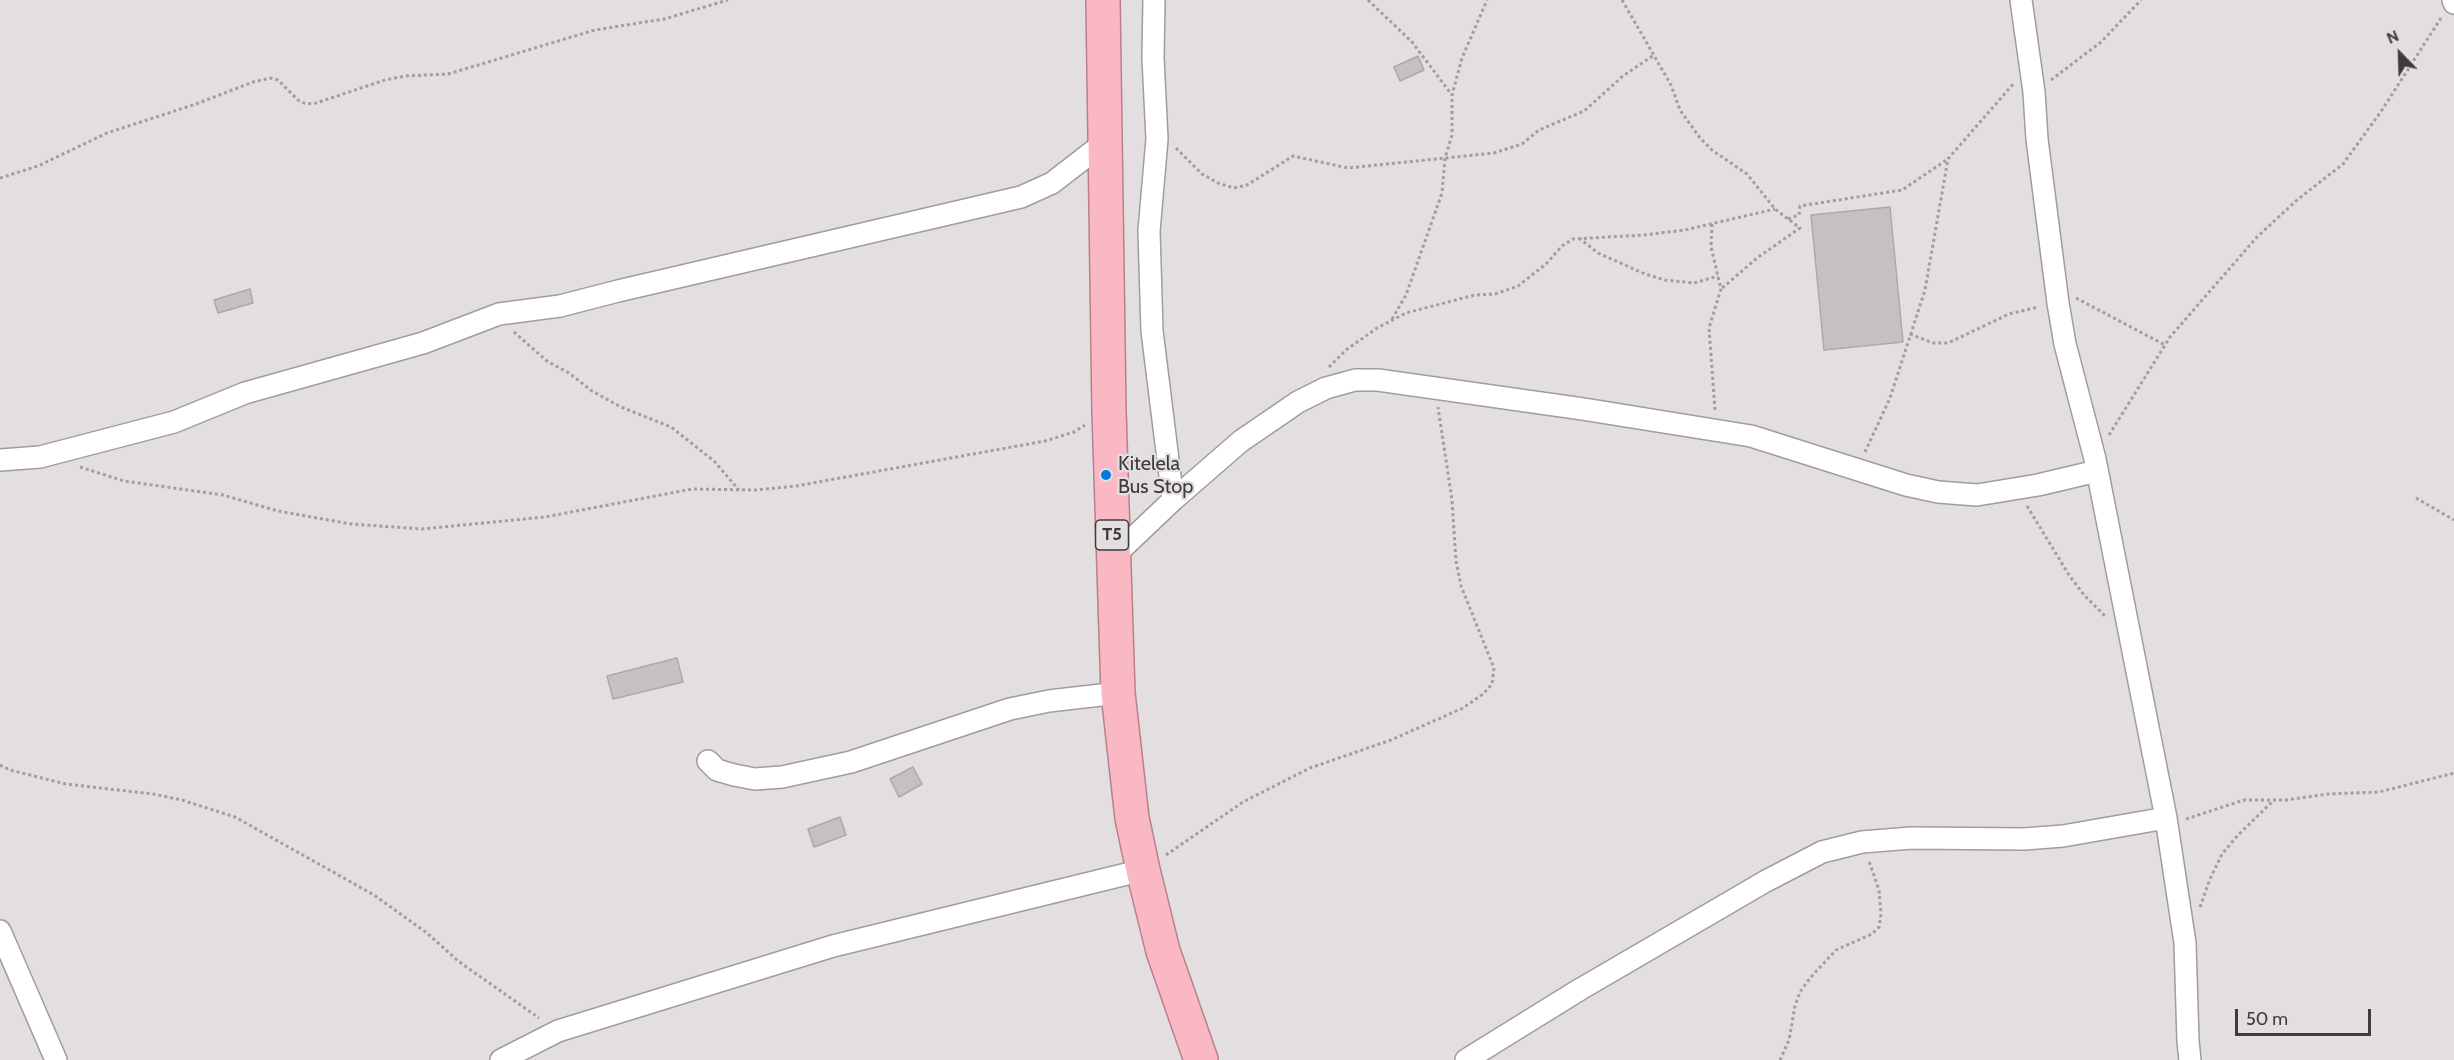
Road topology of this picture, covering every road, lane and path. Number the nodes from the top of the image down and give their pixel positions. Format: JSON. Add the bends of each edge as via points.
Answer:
{"nodes":[{"id":1,"x":728,"y":0,"type":"edge"},
{"id":2,"x":1103,"y":0,"type":"edge"},
{"id":3,"x":1154,"y":0,"type":"edge"},
{"id":4,"x":1368,"y":0,"type":"edge"},
{"id":5,"x":1487,"y":0,"type":"edge"},
{"id":6,"x":1622,"y":0,"type":"edge"},
{"id":7,"x":2020,"y":0,"type":"edge"},
{"id":8,"x":2141,"y":0,"type":"edge"},
{"id":9,"x":2451,"y":6,"type":"edge"},
{"id":10,"x":1654,"y":56,"type":"junction"},
{"id":11,"x":2033,"y":84,"type":"junction"},
{"id":12,"x":1452,"y":95,"type":"junction"},
{"id":13,"x":1156,"y":131,"type":"junction"},
{"id":14,"x":1105,"y":142,"type":"junction"},
{"id":15,"x":1445,"y":158,"type":"junction"},
{"id":16,"x":1948,"y":159,"type":"junction"},
{"id":17,"x":0,"y":178,"type":"edge"},
{"id":18,"x":1775,"y":209,"type":"junction"},
{"id":19,"x":1788,"y":219,"type":"junction"},
{"id":20,"x":1712,"y":224,"type":"junction"},
{"id":21,"x":1579,"y":238,"type":"junction"},
{"id":22,"x":1719,"y":276,"type":"junction"},
{"id":23,"x":1721,"y":289,"type":"junction"},
{"id":24,"x":2057,"y":295,"type":"junction"},
{"id":25,"x":490,"y":316,"type":"junction"},
{"id":26,"x":1391,"y":321,"type":"junction"},
{"id":27,"x":1910,"y":334,"type":"junction"},
{"id":28,"x":2165,"y":345,"type":"junction"},
{"id":29,"x":1329,"y":367,"type":"dead end"},
{"id":30,"x":1436,"y":390,"type":"junction"},
{"id":31,"x":1109,"y":411,"type":"junction"},
{"id":32,"x":1716,"y":430,"type":"junction"},
{"id":33,"x":0,"y":460,"type":"edge"},
{"id":34,"x":73,"y":465,"type":"dead end"},
{"id":35,"x":2096,"y":465,"type":"junction"},
{"id":36,"x":1856,"y":470,"type":"junction"},
{"id":37,"x":739,"y":490,"type":"junction"},
{"id":38,"x":2007,"y":490,"type":"junction"},
{"id":39,"x":2416,"y":498,"type":"dead end"},
{"id":40,"x":1173,"y":500,"type":"junction"},
{"id":41,"x":2454,"y":520,"type":"edge"},
{"id":42,"x":1113,"y":557,"type":"junction"},
{"id":43,"x":2131,"y":642,"type":"junction"},
{"id":44,"x":1118,"y":693,"type":"junction"},
{"id":45,"x":708,"y":761,"type":"dead end"},
{"id":46,"x":0,"y":765,"type":"edge"},
{"id":47,"x":2454,"y":773,"type":"edge"},
{"id":48,"x":2274,"y":800,"type":"junction"},
{"id":49,"x":2167,"y":823,"type":"junction"},
{"id":50,"x":1862,"y":842,"type":"junction"},
{"id":51,"x":1143,"y":870,"type":"junction"},
{"id":52,"x":0,"y":931,"type":"edge"},
{"id":53,"x":2185,"y":943,"type":"junction"},
{"id":54,"x":558,"y":1031,"type":"junction"},
{"id":55,"x":56,"y":1060,"type":"edge"},
{"id":56,"x":501,"y":1060,"type":"edge"},
{"id":57,"x":1201,"y":1060,"type":"edge"},
{"id":58,"x":1466,"y":1060,"type":"edge"},
{"id":59,"x":1780,"y":1060,"type":"edge"},
{"id":60,"x":2190,"y":1060,"type":"edge"}],
"edges":[{"from":1,"to":17,"type":"path","via":[[684,15],[595,30],[448,74],[385,80],[313,104],[298,100],[278,80],[253,82],[107,133],[38,166]]},
{"from":2,"to":14,"type":"highway","number":"T5"},
{"from":3,"to":13,"type":"street"},
{"from":4,"to":12,"type":"path","via":[[1412,42]]},
{"from":5,"to":12,"type":"path","via":[[1462,58]]},
{"from":6,"to":10,"type":"path"},
{"from":7,"to":11,"type":"street"},
{"from":8,"to":11,"type":"path","via":[[2101,42]]},
{"from":9,"to":28,"type":"path","via":[[2343,164],[2257,237]]},
{"from":10,"to":15,"type":"path","via":[[1623,76],[1584,111],[1539,130],[1522,144],[1494,153]]},
{"from":10,"to":18,"type":"path","via":[[1680,110],[1700,138],[1747,174]]},
{"from":11,"to":16,"type":"path","via":[[2021,78],[2011,85]]},
{"from":11,"to":24,"type":"street"},
{"from":12,"to":15,"type":"path","via":[[1452,135]]},
{"from":13,"to":15,"type":"path","via":[[1202,174],[1234,188],[1293,156],[1348,168]]},
{"from":13,"to":40,"type":"street","via":[[1149,231],[1152,331]]},
{"from":14,"to":25,"type":"street","via":[[1052,183],[1021,197],[560,306]]},
{"from":14,"to":31,"type":"highway","number":"T5"},
{"from":15,"to":26,"type":"path","via":[[1443,193],[1410,285]]},
{"from":16,"to":19,"type":"path","via":[[1902,190],[1800,206],[1799,215]]},
{"from":16,"to":27,"type":"path","via":[[1925,290]]},
{"from":18,"to":19,"type":"path"},
{"from":18,"to":20,"type":"path"},
{"from":19,"to":23,"type":"path","via":[[1800,228]]},
{"from":20,"to":21,"type":"path","via":[[1644,235]]},
{"from":20,"to":22,"type":"path","via":[[1711,247]]},
{"from":21,"to":22,"type":"path","via":[[1591,249],[1665,280],[1694,283]]},
{"from":21,"to":26,"type":"path","via":[[1567,242],[1532,276],[1507,291],[1434,305]]},
{"from":22,"to":23,"type":"path"},
{"from":23,"to":32,"type":"path","via":[[1709,328]]},
{"from":24,"to":27,"type":"path","via":[[1948,343],[1933,343]]},
{"from":24,"to":28,"type":"path"},
{"from":24,"to":35,"type":"street","via":[[2065,344]]},
{"from":25,"to":33,"type":"street","via":[[423,343],[245,393],[174,422],[40,457]]},
{"from":25,"to":37,"type":"path","via":[[592,391],[671,427],[714,461]]},
{"from":26,"to":29,"type":"path","via":[[1346,350]]},
{"from":27,"to":36,"type":"path","via":[[1884,414]]},
{"from":28,"to":35,"type":"path"},
{"from":30,"to":32,"type":"street"},
{"from":30,"to":40,"type":"street","via":[[1378,380],[1355,380],[1326,388],[1241,441]]},
{"from":30,"to":51,"type":"path","via":[[1452,500],[1456,561],[1461,586],[1494,668],[1492,684],[1463,708],[1391,740],[1310,768],[1243,802]]},
{"from":31,"to":37,"type":"path","via":[[1074,432],[1045,441],[796,486]]},
{"from":31,"to":42,"type":"highway","number":"T5"},
{"from":32,"to":36,"type":"street","via":[[1751,436]]},
{"from":34,"to":37,"type":"path","via":[[124,481],[223,495],[278,511],[351,524],[422,529],[545,517],[692,489]]},
{"from":35,"to":38,"type":"street"},
{"from":35,"to":43,"type":"street"},
{"from":36,"to":38,"type":"street","via":[[1938,492],[1977,495]]},
{"from":38,"to":43,"type":"path","via":[[2027,506],[2084,595]]},
{"from":39,"to":41,"type":"path"},
{"from":40,"to":42,"type":"street"},
{"from":42,"to":44,"type":"highway","number":"T5"},
{"from":43,"to":49,"type":"street"},
{"from":44,"to":45,"type":"street","via":[[1010,709],[851,762],[782,777],[734,775],[717,770]]},
{"from":44,"to":51,"type":"highway","number":"T5","via":[[1132,818]]},
{"from":46,"to":54,"type":"path","via":[[66,784],[182,800],[235,818],[374,895],[458,961]]},
{"from":47,"to":48,"type":"path","via":[[2379,792]]},
{"from":48,"to":49,"type":"path","via":[[2244,800]]},
{"from":48,"to":53,"type":"path","via":[[2222,854]]},
{"from":49,"to":50,"type":"street","via":[[2024,839],[1911,838]]},
{"from":49,"to":53,"type":"street"},
{"from":50,"to":58,"type":"street","via":[[1822,852],[1766,881]]},
{"from":50,"to":59,"type":"path","via":[[1879,890],[1879,927],[1836,950],[1810,978],[1800,992]]},
{"from":51,"to":54,"type":"street","via":[[833,946]]},
{"from":51,"to":57,"type":"highway","number":"T5","via":[[1163,951]]},
{"from":52,"to":55,"type":"street"},
{"from":53,"to":60,"type":"street"},
{"from":54,"to":56,"type":"street"}]}
